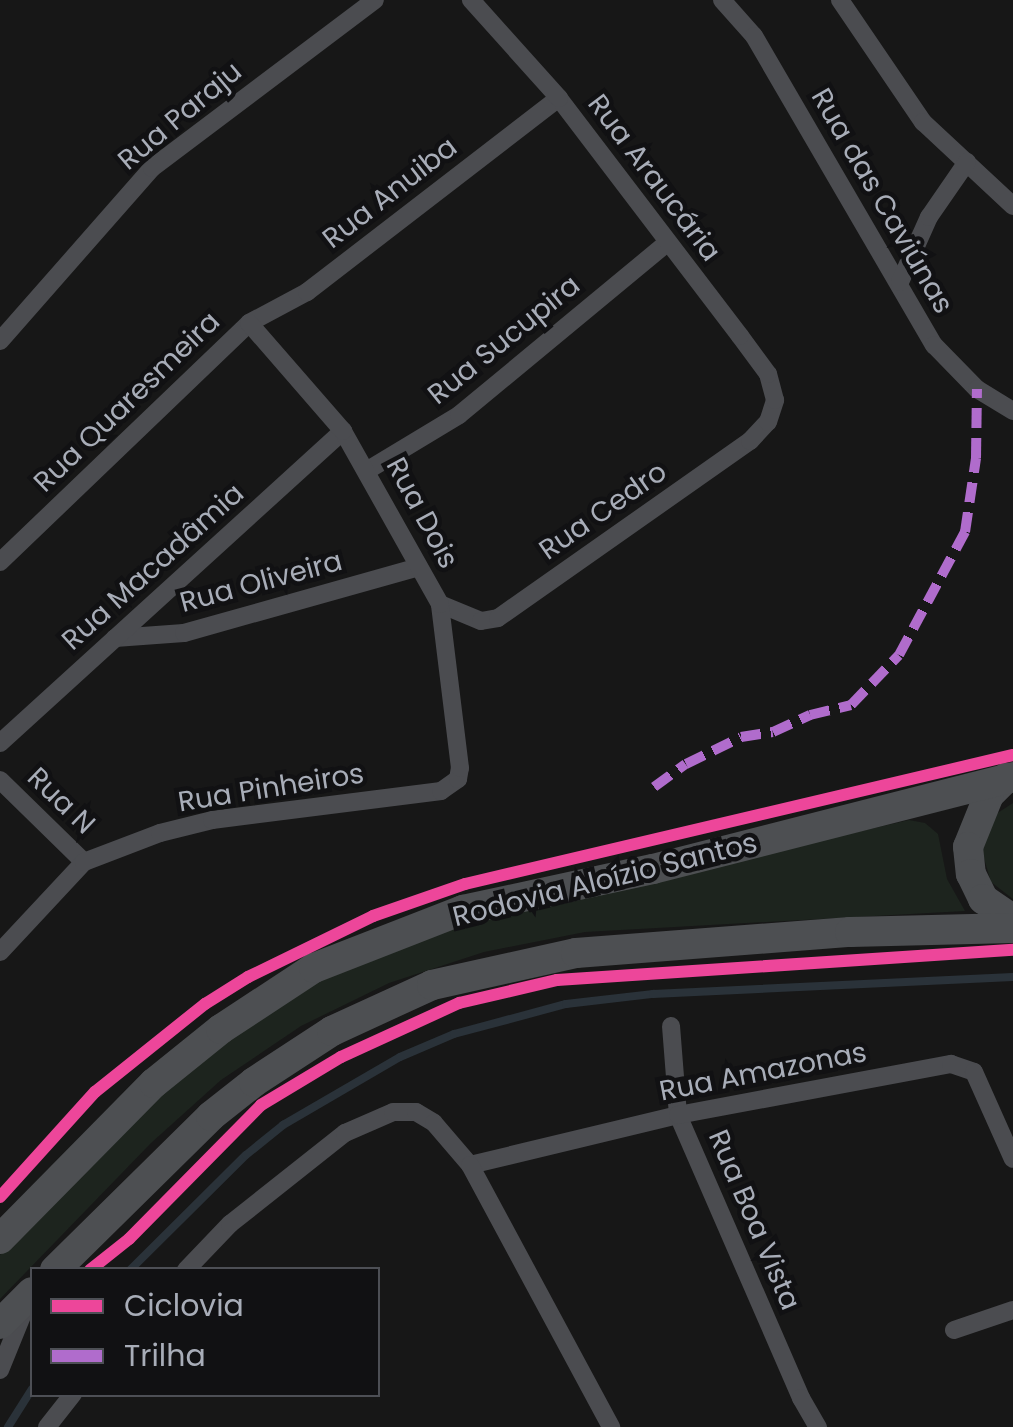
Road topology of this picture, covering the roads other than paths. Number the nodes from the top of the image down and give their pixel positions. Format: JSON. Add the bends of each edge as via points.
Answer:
{"nodes":[{"id":1,"x":375,"y":0,"type":"edge"},
{"id":2,"x":472,"y":0,"type":"edge"},
{"id":3,"x":722,"y":0,"type":"edge"},
{"id":4,"x":840,"y":0,"type":"edge"},
{"id":5,"x":558,"y":98,"type":"junction"},
{"id":6,"x":967,"y":162,"type":"junction"},
{"id":7,"x":1013,"y":206,"type":"edge"},
{"id":8,"x":668,"y":242,"type":"junction"},
{"id":9,"x":900,"y":282,"type":"junction"},
{"id":10,"x":249,"y":323,"type":"junction"},
{"id":11,"x":0,"y":341,"type":"edge"},
{"id":12,"x":775,"y":400,"type":"joint"},
{"id":13,"x":1013,"y":411,"type":"edge"},
{"id":14,"x":343,"y":431,"type":"junction"},
{"id":15,"x":368,"y":470,"type":"junction"},
{"id":16,"x":0,"y":562,"type":"edge"},
{"id":17,"x":419,"y":568,"type":"junction"},
{"id":18,"x":440,"y":604,"type":"junction"},
{"id":19,"x":115,"y":638,"type":"junction"},
{"id":20,"x":0,"y":743,"type":"edge"},
{"id":21,"x":460,"y":768,"type":"joint"},
{"id":22,"x":1010,"y":778,"type":"edge"},
{"id":23,"x":0,"y":780,"type":"edge"},
{"id":24,"x":84,"y":862,"type":"junction"},
{"id":25,"x":1013,"y":920,"type":"edge"},
{"id":26,"x":1013,"y":928,"type":"edge"},
{"id":27,"x":0,"y":952,"type":"edge"},
{"id":28,"x":671,"y":1026,"type":"dead end"},
{"id":29,"x":678,"y":1116,"type":"junction"},
{"id":30,"x":1013,"y":1158,"type":"edge"},
{"id":31,"x":470,"y":1164,"type":"junction"},
{"id":32,"x":0,"y":1238,"type":"edge"},
{"id":33,"x":58,"y":1267,"type":"edge"},
{"id":34,"x":189,"y":1267,"type":"edge"},
{"id":35,"x":30,"y":1295,"type":"edge"},
{"id":36,"x":30,"y":1298,"type":"edge"},
{"id":37,"x":1013,"y":1310,"type":"edge"},
{"id":38,"x":0,"y":1324,"type":"edge"},
{"id":39,"x":954,"y":1330,"type":"dead end"},
{"id":40,"x":0,"y":1370,"type":"edge"},
{"id":41,"x":71,"y":1397,"type":"edge"},
{"id":42,"x":47,"y":1427,"type":"edge"},
{"id":43,"x":611,"y":1427,"type":"edge"},
{"id":44,"x":818,"y":1427,"type":"edge"}],
"edges":[{"from":1,"to":11,"type":"street","name":"Rua Paraju","via":[[152,168]]},
{"from":2,"to":5,"type":"street","name":"Rua Araucária"},
{"from":3,"to":9,"type":"street","name":"Rua das Caviúnas","via":[[754,36]]},
{"from":4,"to":6,"type":"street","via":[[904,99]]},
{"from":5,"to":8,"type":"street","name":"Rua Araucária"},
{"from":5,"to":10,"type":"street","name":"Rua Anuiba","via":[[306,292]]},
{"from":6,"to":7,"type":"street"},
{"from":6,"to":9,"type":"street","via":[[929,217]]},
{"from":8,"to":12,"type":"street","name":"Rua Araucária","via":[[768,374]]},
{"from":8,"to":15,"type":"street","name":"Rua Sucupira","via":[[458,416]]},
{"from":9,"to":13,"type":"street","name":"Rua das Caviúnas","via":[[955,371]]},
{"from":10,"to":14,"type":"street","name":"Rua Dois"},
{"from":10,"to":16,"type":"street","name":"Rua Quaresmeira"},
{"from":12,"to":18,"type":"street","name":"Rua Cedro","via":[[768,422],[750,440],[498,618],[481,621]]},
{"from":14,"to":15,"type":"street","name":"Rua Dois"},
{"from":14,"to":19,"type":"street","name":"Rua Macadâmia"},
{"from":15,"to":17,"type":"street","name":"Rua Dois"},
{"from":17,"to":18,"type":"street","name":"Rua Dois"},
{"from":17,"to":19,"type":"street","name":"Rua Oliveira","via":[[184,633]]},
{"from":18,"to":21,"type":"street","name":"Rua Dois"},
{"from":19,"to":20,"type":"street","name":"Rua Macadâmia"},
{"from":21,"to":24,"type":"street","name":"Rua Pinheiros","via":[[458,779],[441,792],[212,820]]},
{"from":22,"to":25,"type":"main road","via":[[989,795],[968,848],[983,899]]},
{"from":22,"to":32,"type":"main road","name":"Rodovia Aloízio Santos","via":[[463,910],[314,968],[220,1028],[154,1083]]},
{"from":23,"to":24,"type":"street","name":"Rua N"},
{"from":24,"to":27,"type":"street","name":"Rua Pinheiros"},
{"from":26,"to":33,"type":"main road","via":[[850,932],[576,953],[432,986],[332,1031],[254,1082]]},
{"from":28,"to":29,"type":"street","name":"Rua Boa Vista"},
{"from":29,"to":30,"type":"street","name":"Rua Amazonas","via":[[964,1065],[974,1072]]},
{"from":29,"to":31,"type":"street","name":"Rua Amazonas"},
{"from":29,"to":44,"type":"street","name":"Rua Boa Vista"},
{"from":31,"to":34,"type":"street","via":[[434,1124],[416,1112],[393,1112],[345,1132],[230,1224]]},
{"from":31,"to":43,"type":"street"},
{"from":35,"to":38,"type":"main road"},
{"from":36,"to":40,"type":"street"},
{"from":37,"to":39,"type":"street"},
{"from":41,"to":42,"type":"street"}]}
